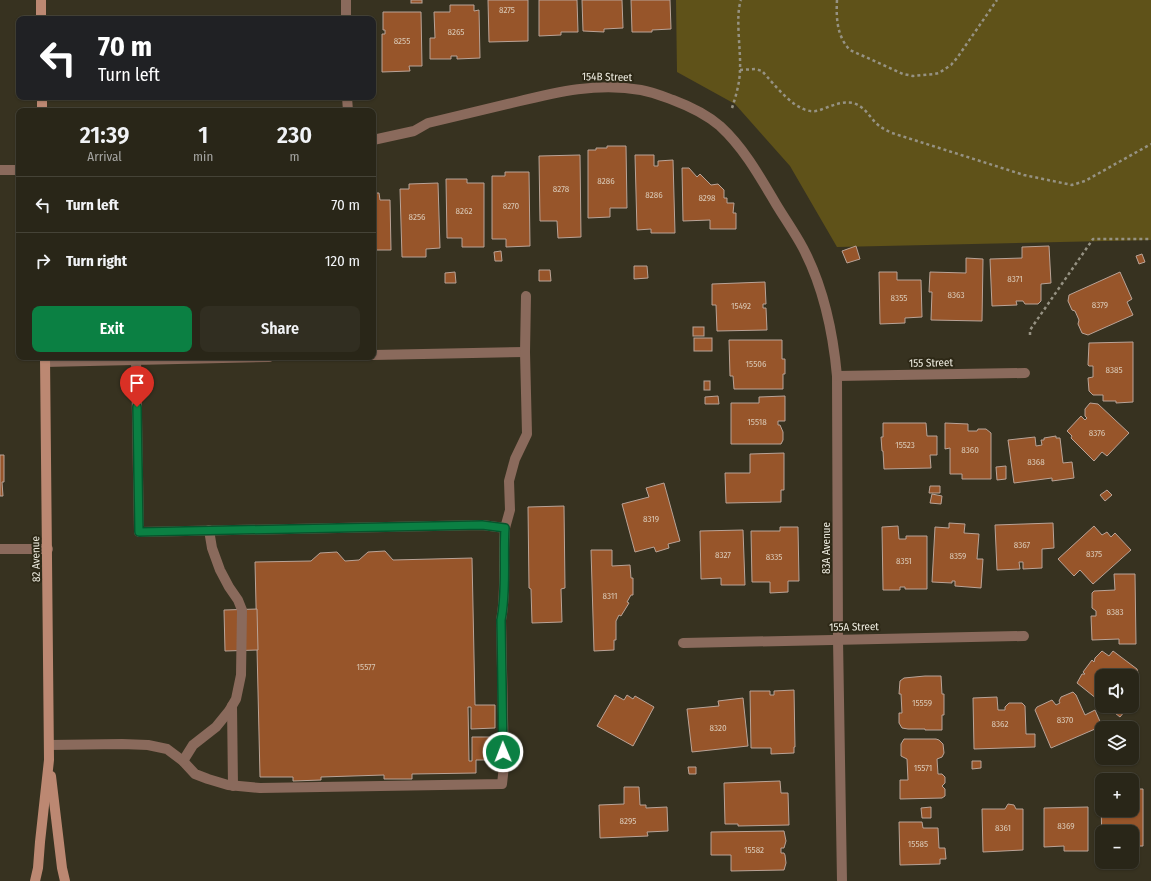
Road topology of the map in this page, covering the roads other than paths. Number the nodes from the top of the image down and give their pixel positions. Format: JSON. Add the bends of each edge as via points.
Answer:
{"nodes":[{"id":1,"x":41,"y":0,"type":"edge"},
{"id":2,"x":346,"y":0,"type":"edge"},
{"id":3,"x":41,"y":16,"type":"edge"},
{"id":4,"x":346,"y":16,"type":"edge"},
{"id":5,"x":376,"y":139,"type":"edge"},
{"id":6,"x":0,"y":170,"type":"edge"},
{"id":7,"x":16,"y":170,"type":"edge"},
{"id":8,"x":788,"y":224,"type":"joint"},
{"id":9,"x":526,"y":296,"type":"dead end"},
{"id":10,"x":525,"y":352,"type":"junction"},
{"id":11,"x":376,"y":355,"type":"edge"},
{"id":12,"x":45,"y":360,"type":"edge"},
{"id":13,"x":136,"y":360,"type":"joint"},
{"id":14,"x":1025,"y":373,"type":"dead end"},
{"id":15,"x":837,"y":376,"type":"junction"},
{"id":16,"x":505,"y":528,"type":"junction"},
{"id":17,"x":209,"y":530,"type":"junction"},
{"id":18,"x":0,"y":549,"type":"edge"},
{"id":19,"x":48,"y":549,"type":"junction"},
{"id":20,"x":1024,"y":636,"type":"dead end"},
{"id":21,"x":838,"y":639,"type":"junction"},
{"id":22,"x":683,"y":643,"type":"dead end"},
{"id":23,"x":232,"y":706,"type":"junction"},
{"id":24,"x":49,"y":745,"type":"junction"},
{"id":25,"x":49,"y":760,"type":"junction"},
{"id":26,"x":183,"y":761,"type":"junction"},
{"id":27,"x":233,"y":786,"type":"junction"},
{"id":28,"x":35,"y":881,"type":"edge"},
{"id":29,"x":65,"y":881,"type":"edge"},
{"id":30,"x":842,"y":881,"type":"edge"}],
"edges":[{"from":1,"to":3,"type":"street"},
{"from":2,"to":4,"type":"street"},
{"from":5,"to":8,"type":"street","name":"154B Street","via":[[414,131],[428,123],[571,89],[613,87],[643,90],[684,104],[720,126],[743,151]]},
{"from":6,"to":7,"type":"street"},
{"from":8,"to":15,"type":"street","name":"83A Avenue","via":[[803,249],[824,300],[831,328]]},
{"from":9,"to":10,"type":"street"},
{"from":10,"to":11,"type":"street"},
{"from":10,"to":16,"type":"street","via":[[527,434],[515,459],[509,481],[510,510]]},
{"from":12,"to":13,"type":"street"},
{"from":12,"to":19,"type":"street","name":"82 Avenue"},
{"from":13,"to":17,"type":"street","via":[[139,532]]},
{"from":14,"to":15,"type":"street","name":"155 Street"},
{"from":15,"to":21,"type":"street","name":"83A Avenue"},
{"from":16,"to":17,"type":"street","via":[[482,525]]},
{"from":16,"to":27,"type":"street","via":[[505,603],[501,620],[504,766],[502,784],[260,788]]},
{"from":17,"to":23,"type":"street","via":[[220,570],[242,610],[241,675]]},
{"from":18,"to":19,"type":"street"},
{"from":19,"to":24,"type":"street","name":"82 Avenue"},
{"from":20,"to":21,"type":"street","name":"155A Street"},
{"from":21,"to":22,"type":"street","name":"155A Street"},
{"from":21,"to":30,"type":"street","name":"83A Avenue"},
{"from":23,"to":26,"type":"street","via":[[216,727],[193,745]]},
{"from":23,"to":27,"type":"street"},
{"from":24,"to":25,"type":"street","name":"82 Avenue"},
{"from":24,"to":26,"type":"street","via":[[148,745],[167,750]]},
{"from":25,"to":28,"type":"street","name":"82 Avenue"},
{"from":25,"to":29,"type":"street","name":"82 Avenue"},
{"from":26,"to":27,"type":"street","via":[[195,774]]}]}
